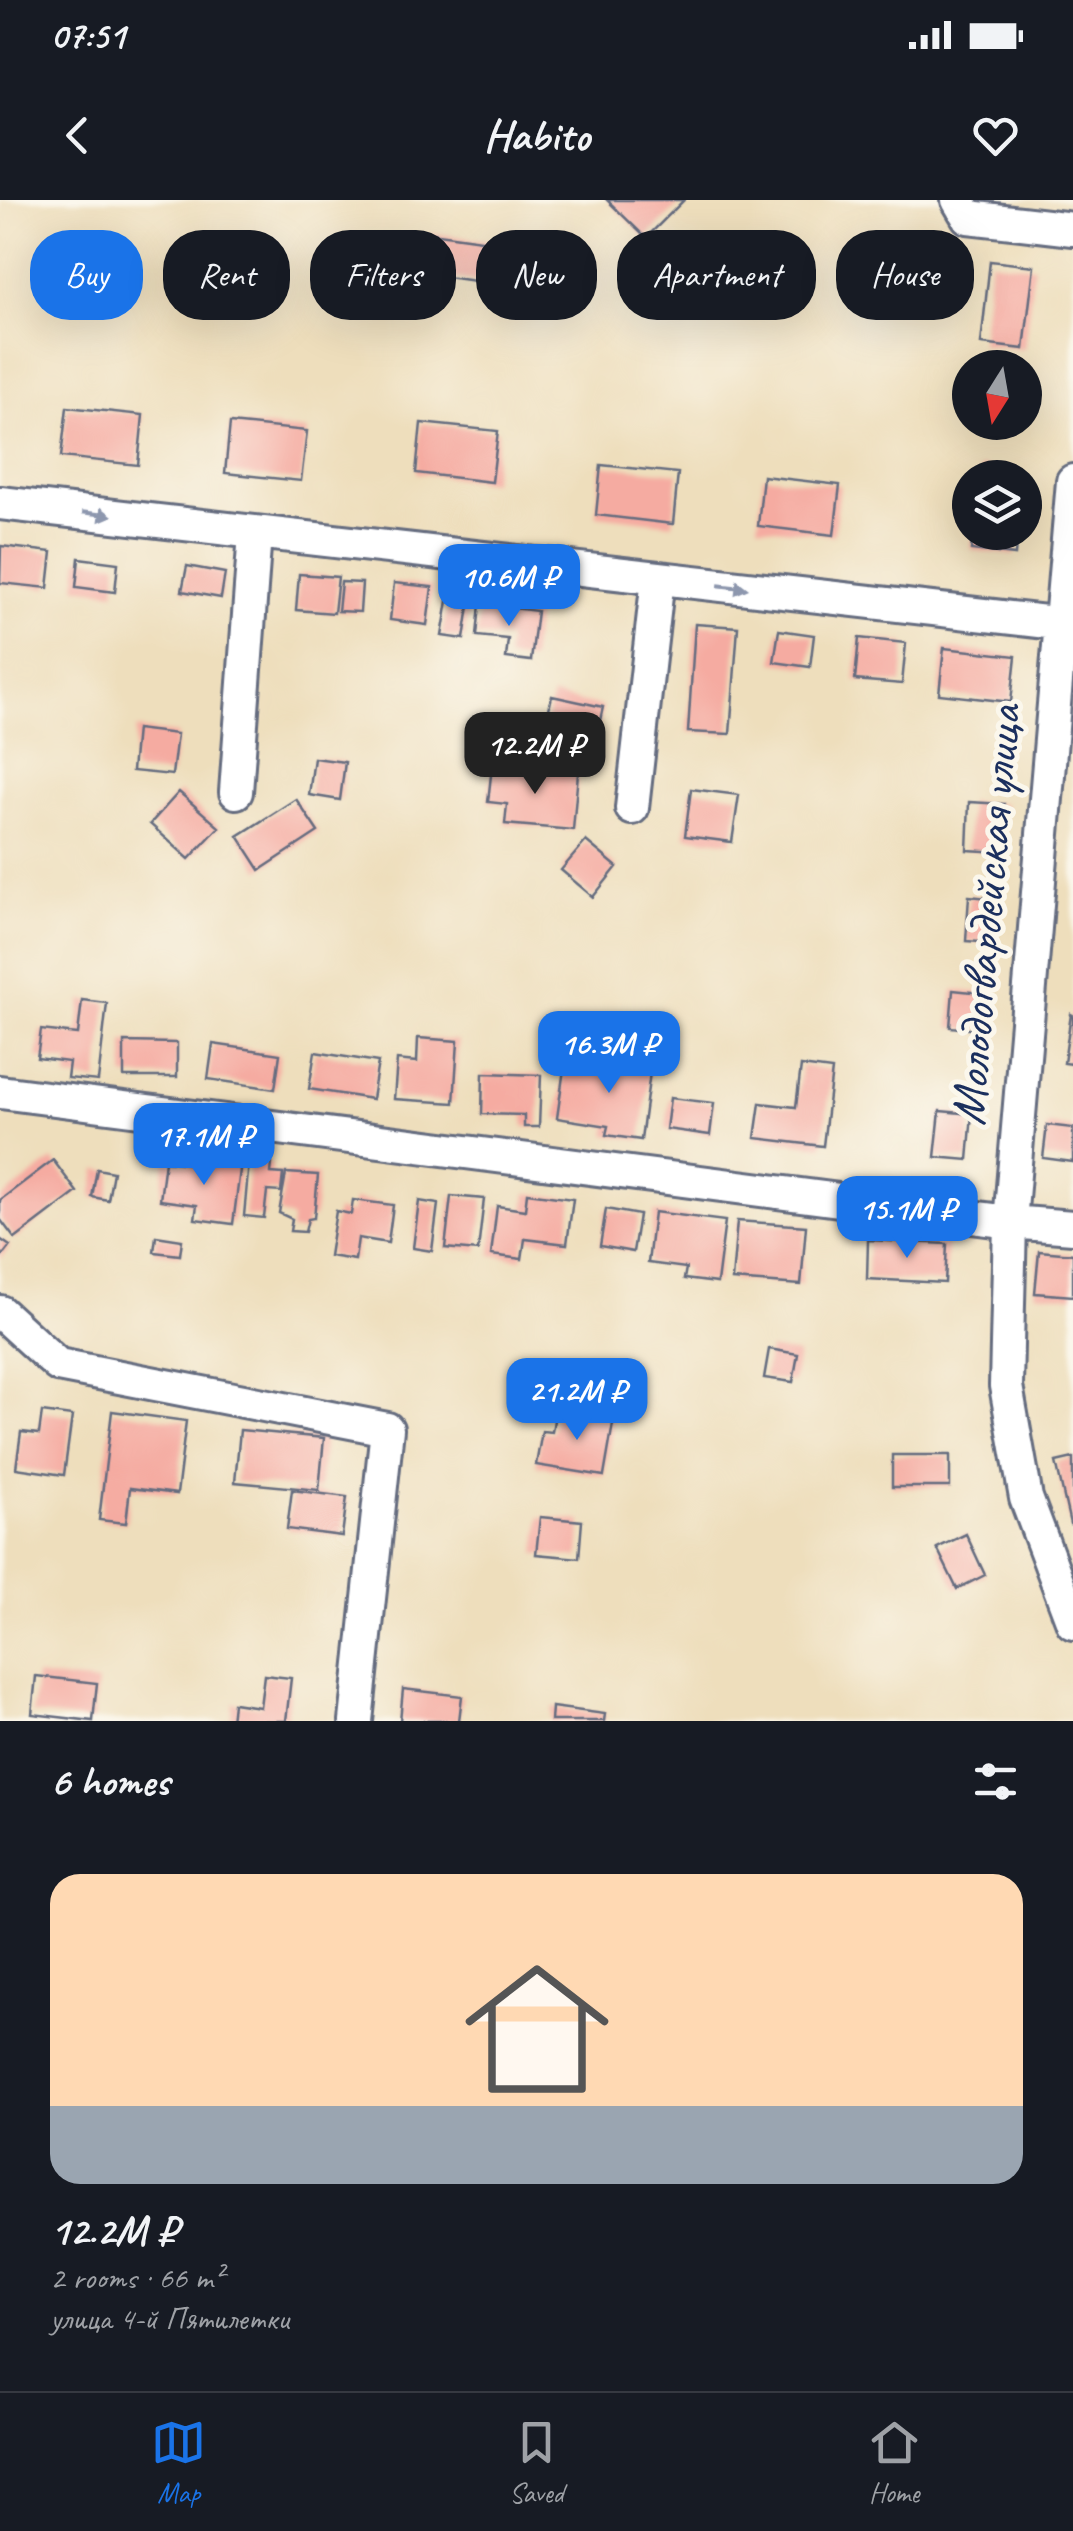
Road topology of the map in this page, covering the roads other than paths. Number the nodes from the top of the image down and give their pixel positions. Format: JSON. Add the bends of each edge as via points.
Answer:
{"nodes":[{"id":1,"x":958,"y":200,"type":"edge"},
{"id":2,"x":1073,"y":229,"type":"edge"},
{"id":3,"x":1073,"y":480,"type":"edge"},
{"id":4,"x":0,"y":503,"type":"edge"},
{"id":5,"x":255,"y":533,"type":"junction"},
{"id":6,"x":658,"y":578,"type":"junction"},
{"id":7,"x":1066,"y":625,"type":"edge"},
{"id":8,"x":236,"y":792,"type":"dead end"},
{"id":9,"x":632,"y":808,"type":"dead end"},
{"id":10,"x":0,"y":1092,"type":"edge"},
{"id":11,"x":1010,"y":1222,"type":"junction"},
{"id":12,"x":1073,"y":1227,"type":"edge"},
{"id":13,"x":0,"y":1312,"type":"edge"},
{"id":14,"x":1073,"y":1623,"type":"edge"},
{"id":15,"x":356,"y":1721,"type":"edge"}],
"edges":[{"from":1,"to":2,"type":"street","via":[[968,217]]},
{"from":3,"to":7,"type":"street","name":"Молодогвардейская улица"},
{"from":4,"to":5,"type":"street","one_way":true},
{"from":5,"to":6,"type":"street"},
{"from":5,"to":8,"type":"street"},
{"from":6,"to":7,"type":"street","one_way":true},
{"from":6,"to":9,"type":"street"},
{"from":7,"to":11,"type":"street","name":"Молодогвардейская улица"},
{"from":10,"to":11,"type":"street"},
{"from":11,"to":12,"type":"street"},
{"from":11,"to":14,"type":"street","name":"Молодогвардейская улица","via":[[1006,1386],[1026,1498]]},
{"from":13,"to":15,"type":"street","via":[[58,1365],[387,1429]]}]}
